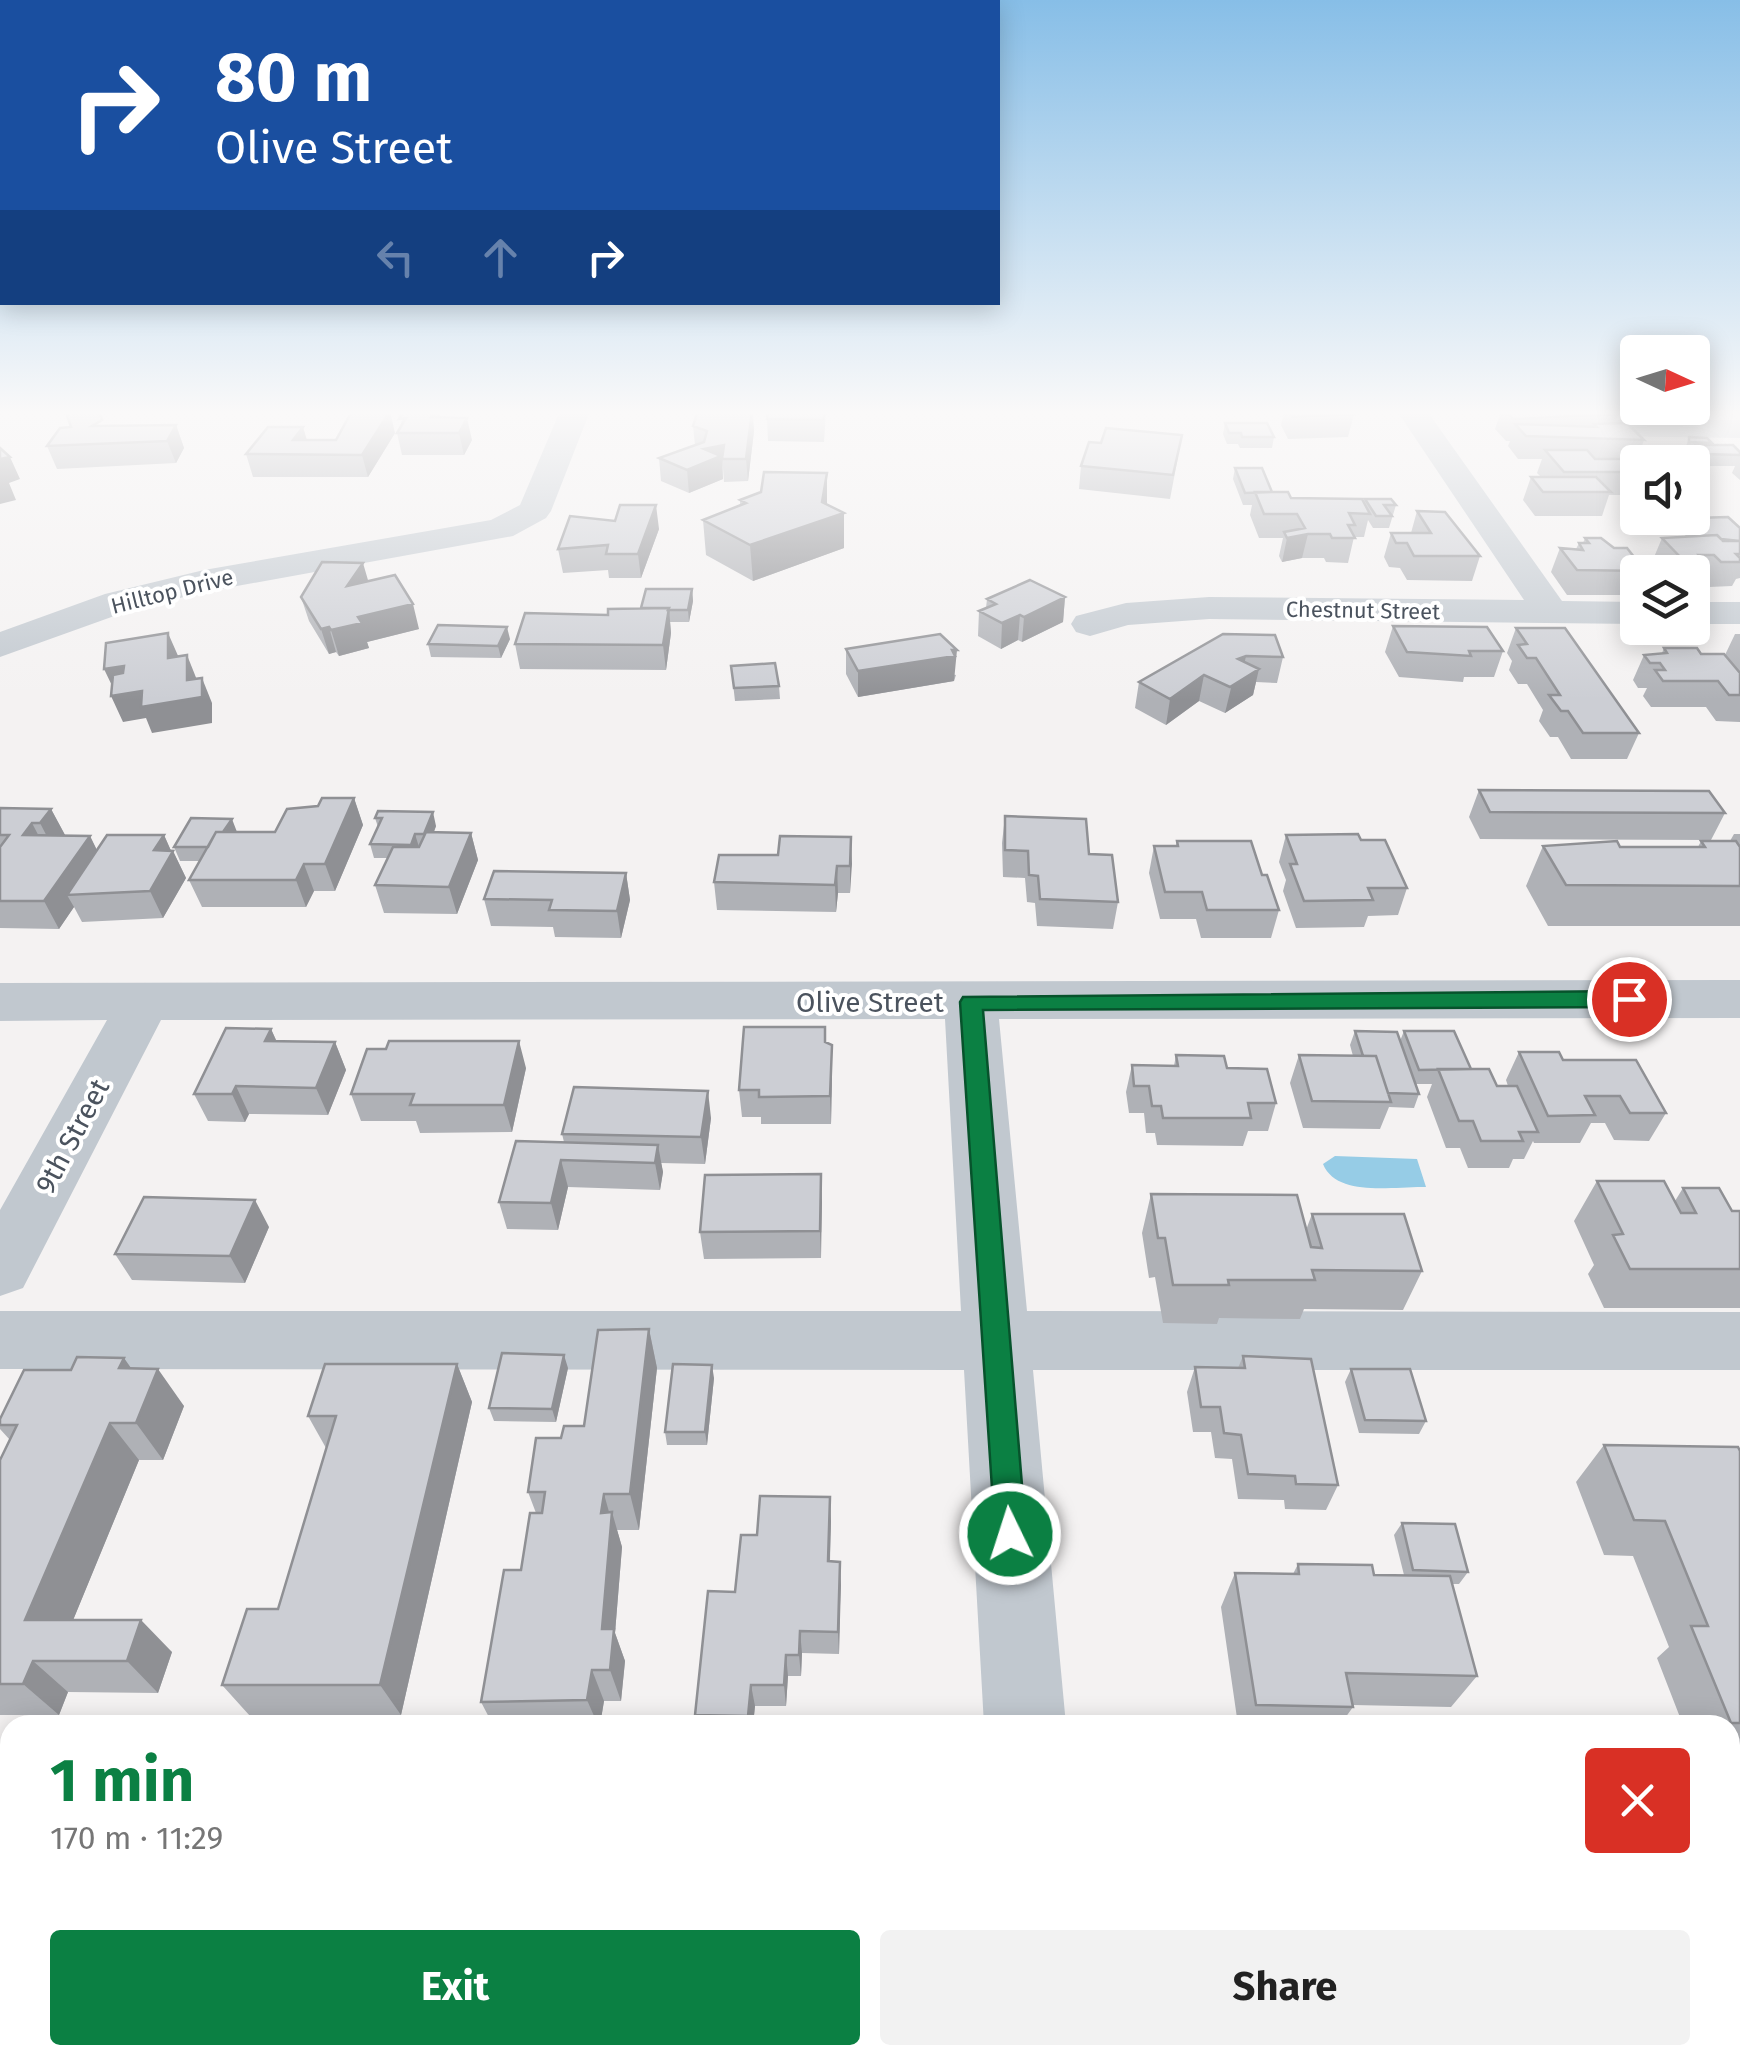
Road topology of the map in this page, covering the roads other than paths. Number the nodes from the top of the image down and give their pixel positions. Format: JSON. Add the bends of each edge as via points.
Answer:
{"nodes":[{"id":1,"x":535,"y":507,"type":"edge"},
{"id":2,"x":1479,"y":507,"type":"edge"},
{"id":3,"x":1552,"y":613,"type":"junction"},
{"id":4,"x":1620,"y":613,"type":"edge"},
{"id":5,"x":1710,"y":613,"type":"edge"},
{"id":6,"x":1740,"y":613,"type":"edge"},
{"id":7,"x":1090,"y":624,"type":"dead end"},
{"id":8,"x":0,"y":645,"type":"edge"},
{"id":9,"x":1740,"y":998,"type":"edge"},
{"id":10,"x":0,"y":1002,"type":"edge"},
{"id":11,"x":144,"y":1002,"type":"junction"},
{"id":12,"x":971,"y":1002,"type":"junction"},
{"id":13,"x":0,"y":1270,"type":"edge"},
{"id":14,"x":0,"y":1340,"type":"edge"},
{"id":15,"x":1740,"y":1342,"type":"edge"},
{"id":16,"x":996,"y":1343,"type":"junction"},
{"id":17,"x":1024,"y":1715,"type":"edge"}],
"edges":[{"from":1,"to":8,"type":"street","name":"Hilltop Drive","via":[[501,529],[204,581],[118,602]]},
{"from":2,"to":3,"type":"street"},
{"from":3,"to":4,"type":"street","name":"Chestnut Street"},
{"from":3,"to":7,"type":"street","name":"Chestnut Street","via":[[1209,608],[1126,614]]},
{"from":5,"to":6,"type":"street"},
{"from":9,"to":12,"type":"street","name":"Olive Street"},
{"from":10,"to":11,"type":"street","name":"Olive Street"},
{"from":11,"to":12,"type":"street","name":"Olive Street"},
{"from":11,"to":13,"type":"street","name":"9th Street"},
{"from":12,"to":16,"type":"street"},
{"from":14,"to":16,"type":"street"},
{"from":15,"to":16,"type":"street"},
{"from":16,"to":17,"type":"street"}]}
